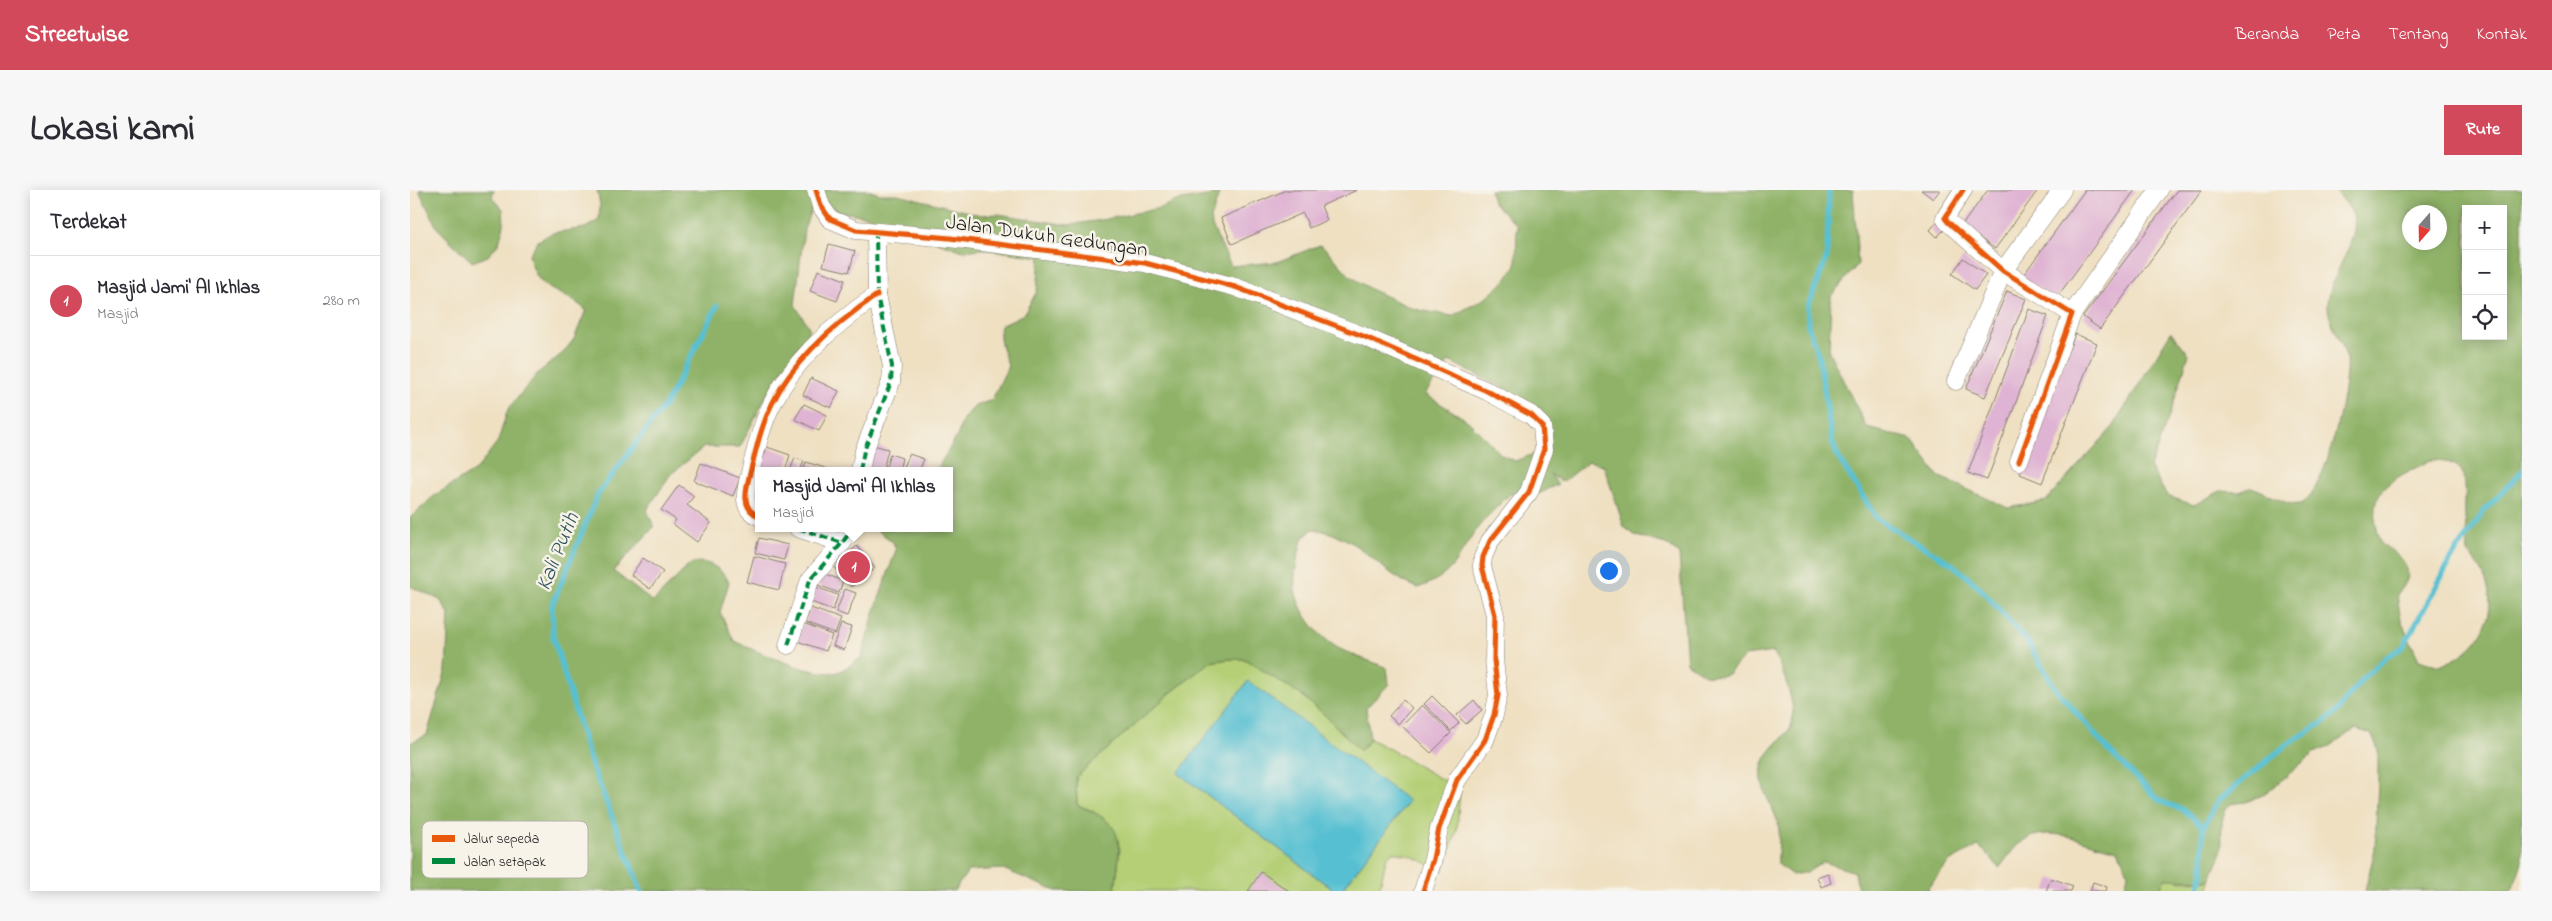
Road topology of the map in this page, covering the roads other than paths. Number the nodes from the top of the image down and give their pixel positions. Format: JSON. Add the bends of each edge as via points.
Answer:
{"nodes":[{"id":1,"x":816,"y":190,"type":"edge"},
{"id":2,"x":1962,"y":190,"type":"edge"},
{"id":3,"x":2062,"y":190,"type":"edge"},
{"id":4,"x":2160,"y":190,"type":"edge"},
{"id":5,"x":876,"y":232,"type":"junction"},
{"id":6,"x":2003,"y":271,"type":"junction"},
{"id":7,"x":877,"y":295,"type":"junction"},
{"id":8,"x":2072,"y":314,"type":"junction"},
{"id":9,"x":1956,"y":381,"type":"dead end"},
{"id":10,"x":2019,"y":461,"type":"dead end"},
{"id":11,"x":861,"y":467,"type":"edge"},
{"id":12,"x":755,"y":513,"type":"edge"},
{"id":13,"x":810,"y":532,"type":"edge"},
{"id":14,"x":850,"y":532,"type":"edge"},
{"id":15,"x":842,"y":543,"type":"junction"},
{"id":16,"x":788,"y":645,"type":"dead end"},
{"id":17,"x":1422,"y":891,"type":"edge"}],
"edges":[{"from":1,"to":5,"type":"street","name":"Jalan Dukuh Gedungan","via":[[830,219],[845,227]]},
{"from":2,"to":6,"type":"street","via":[[1945,218]]},
{"from":3,"to":6,"type":"street"},
{"from":4,"to":8,"type":"street"},
{"from":5,"to":7,"type":"street"},
{"from":5,"to":17,"type":"street","name":"Jalan Dukuh Gedungan","via":[[950,238],[1145,263],[1235,287],[1363,336],[1487,391],[1531,415],[1542,426],[1544,449],[1529,492],[1490,541],[1483,557],[1482,566],[1495,615],[1494,660],[1498,695],[1494,715],[1485,740],[1457,780]]},
{"from":6,"to":8,"type":"street"},
{"from":6,"to":9,"type":"street"},
{"from":7,"to":11,"type":"street","via":[[892,366],[891,382]]},
{"from":7,"to":12,"type":"street","via":[[807,354],[781,387],[765,422],[747,485],[747,506]]},
{"from":8,"to":10,"type":"street"},
{"from":13,"to":15,"type":"street"},
{"from":14,"to":15,"type":"street"},
{"from":15,"to":16,"type":"street","via":[[810,580]]}]}
